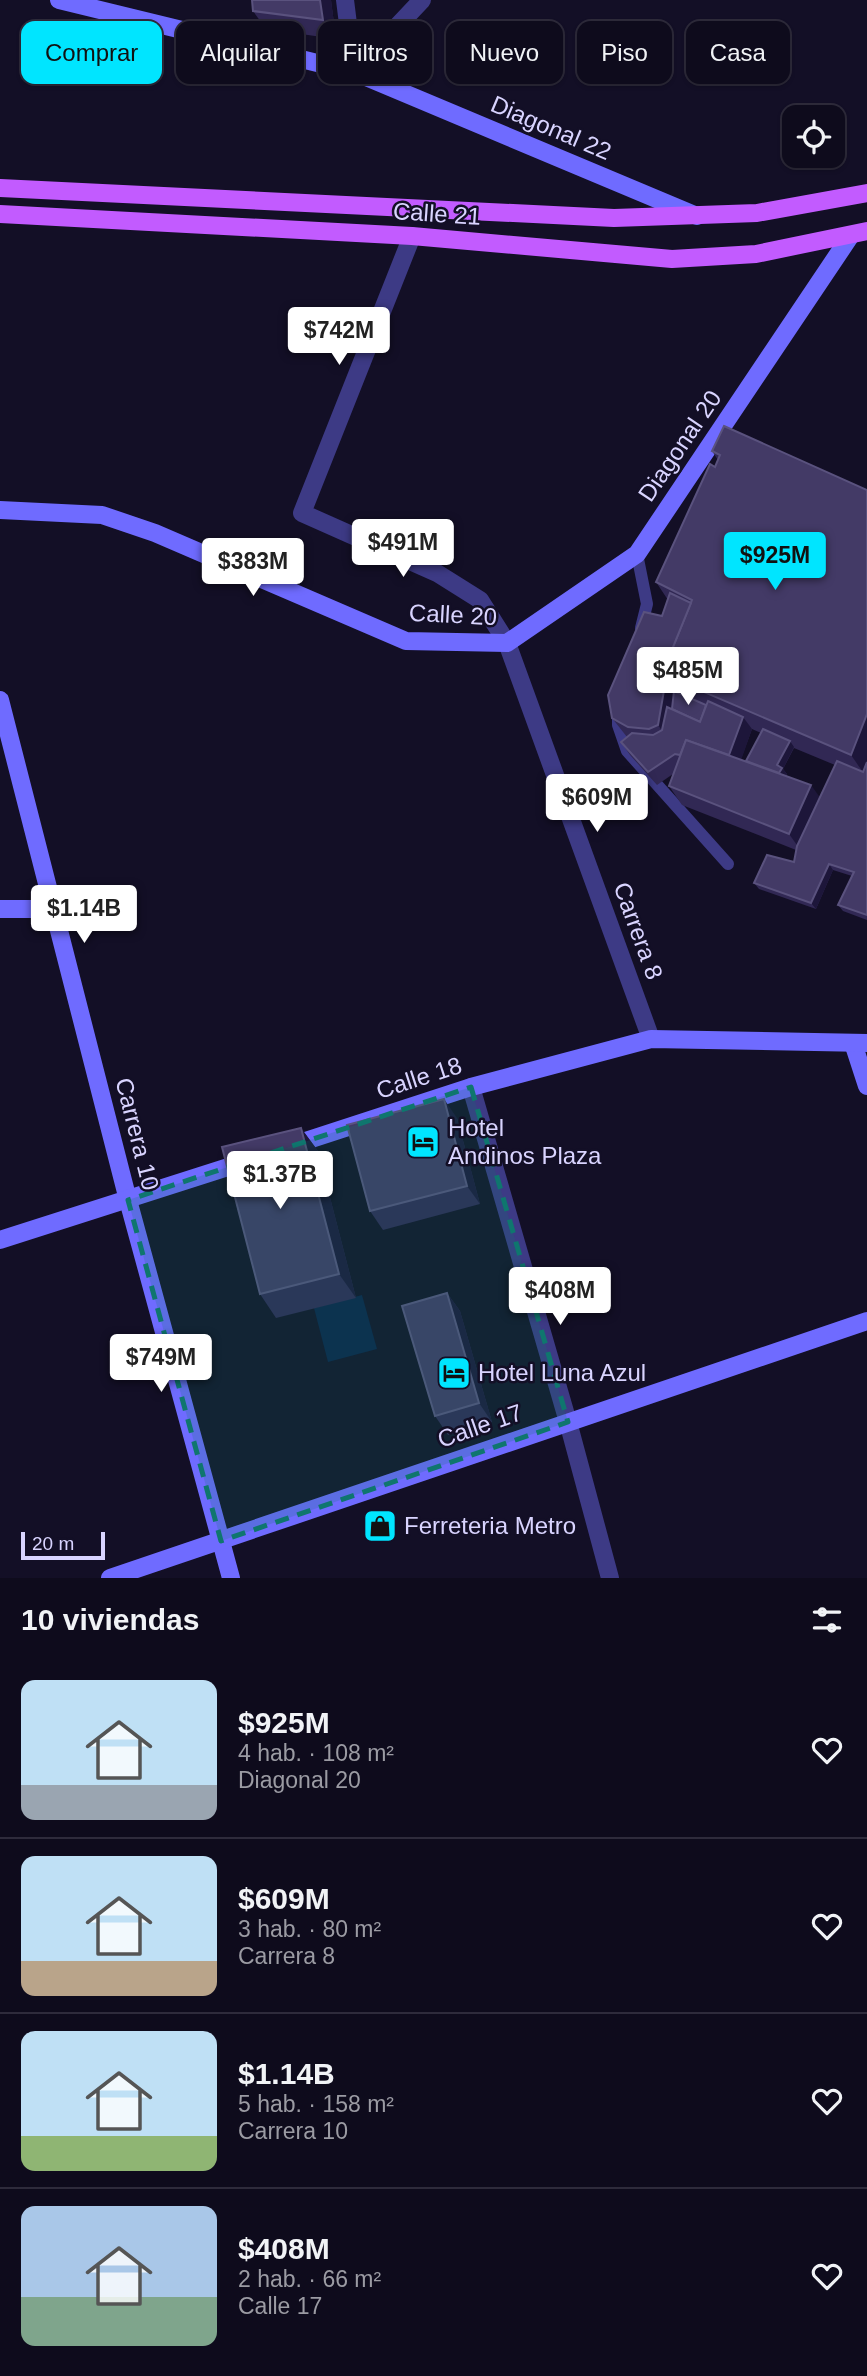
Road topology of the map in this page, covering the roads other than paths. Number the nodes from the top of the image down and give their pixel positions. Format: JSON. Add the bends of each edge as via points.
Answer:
{"nodes":[{"id":1,"x":59,"y":0,"type":"edge"},
{"id":2,"x":345,"y":0,"type":"edge"},
{"id":3,"x":422,"y":0,"type":"edge"},
{"id":4,"x":348,"y":21,"type":"edge"},
{"id":5,"x":402,"y":21,"type":"edge"},
{"id":6,"x":318,"y":63,"type":"edge"},
{"id":7,"x":383,"y":84,"type":"edge"},
{"id":8,"x":0,"y":188,"type":"edge"},
{"id":9,"x":867,"y":193,"type":"edge"},
{"id":10,"x":0,"y":214,"type":"edge"},
{"id":11,"x":700,"y":217,"type":"junction"},
{"id":12,"x":859,"y":233,"type":"edge"},
{"id":13,"x":412,"y":236,"type":"junction"},
{"id":14,"x":0,"y":510,"type":"edge"},
{"id":15,"x":637,"y":554,"type":"junction"},
{"id":16,"x":507,"y":643,"type":"junction"},
{"id":17,"x":635,"y":645,"type":"edge"},
{"id":18,"x":618,"y":694,"type":"edge"},
{"id":19,"x":0,"y":701,"type":"edge"},
{"id":20,"x":728,"y":864,"type":"dead end"},
{"id":21,"x":0,"y":909,"type":"edge"},
{"id":22,"x":55,"y":909,"type":"junction"},
{"id":23,"x":651,"y":1039,"type":"junction"},
{"id":24,"x":860,"y":1043,"type":"edge"},
{"id":25,"x":867,"y":1086,"type":"edge"},
{"id":26,"x":471,"y":1087,"type":"junction"},
{"id":27,"x":128,"y":1200,"type":"junction"},
{"id":28,"x":0,"y":1240,"type":"edge"},
{"id":29,"x":867,"y":1321,"type":"edge"},
{"id":30,"x":568,"y":1422,"type":"junction"},
{"id":31,"x":221,"y":1541,"type":"junction"},
{"id":32,"x":110,"y":1578,"type":"edge"},
{"id":33,"x":231,"y":1578,"type":"edge"},
{"id":34,"x":610,"y":1578,"type":"edge"}],
"edges":[{"from":1,"to":6,"type":"main road","name":"Diagonal 22"},
{"from":2,"to":4,"type":"street"},
{"from":3,"to":5,"type":"street"},
{"from":7,"to":11,"type":"main road","name":"Diagonal 22"},
{"from":8,"to":11,"type":"main road","name":"Calle 21","via":[[614,218]]},
{"from":9,"to":11,"type":"main road","name":"Calle 21","via":[[757,213]]},
{"from":10,"to":13,"type":"main road","name":"Calle 21"},
{"from":12,"to":13,"type":"main road","name":"Calle 21","via":[[756,254],[672,259]]},
{"from":12,"to":15,"type":"main road","name":"Diagonal 20"},
{"from":13,"to":16,"type":"street","name":"Carrera 8","via":[[302,513],[437,573],[480,600]]},
{"from":14,"to":16,"type":"main road","name":"Calle 20","via":[[102,515],[155,533],[406,641]]},
{"from":15,"to":16,"type":"main road","name":"Diagonal 20"},
{"from":15,"to":17,"type":"lane","via":[[648,604]]},
{"from":16,"to":23,"type":"street","name":"Carrera 8"},
{"from":18,"to":20,"type":"lane","via":[[618,725],[627,751]]},
{"from":19,"to":22,"type":"main road","name":"Carrera 10"},
{"from":21,"to":22,"type":"main road"},
{"from":22,"to":27,"type":"main road","name":"Carrera 10"},
{"from":23,"to":24,"type":"main road","name":"Calle 18"},
{"from":23,"to":26,"type":"main road","name":"Calle 18"},
{"from":24,"to":25,"type":"main road"},
{"from":26,"to":27,"type":"main road","name":"Calle 18"},
{"from":26,"to":30,"type":"street"},
{"from":27,"to":28,"type":"main road","name":"Calle 18"},
{"from":27,"to":31,"type":"main road","name":"Carrera 10"},
{"from":29,"to":30,"type":"main road","name":"Calle 17"},
{"from":30,"to":31,"type":"main road","name":"Calle 17"},
{"from":30,"to":34,"type":"street"},
{"from":31,"to":32,"type":"main road","name":"Calle 17"},
{"from":31,"to":33,"type":"main road","name":"Carrera 10"}]}
